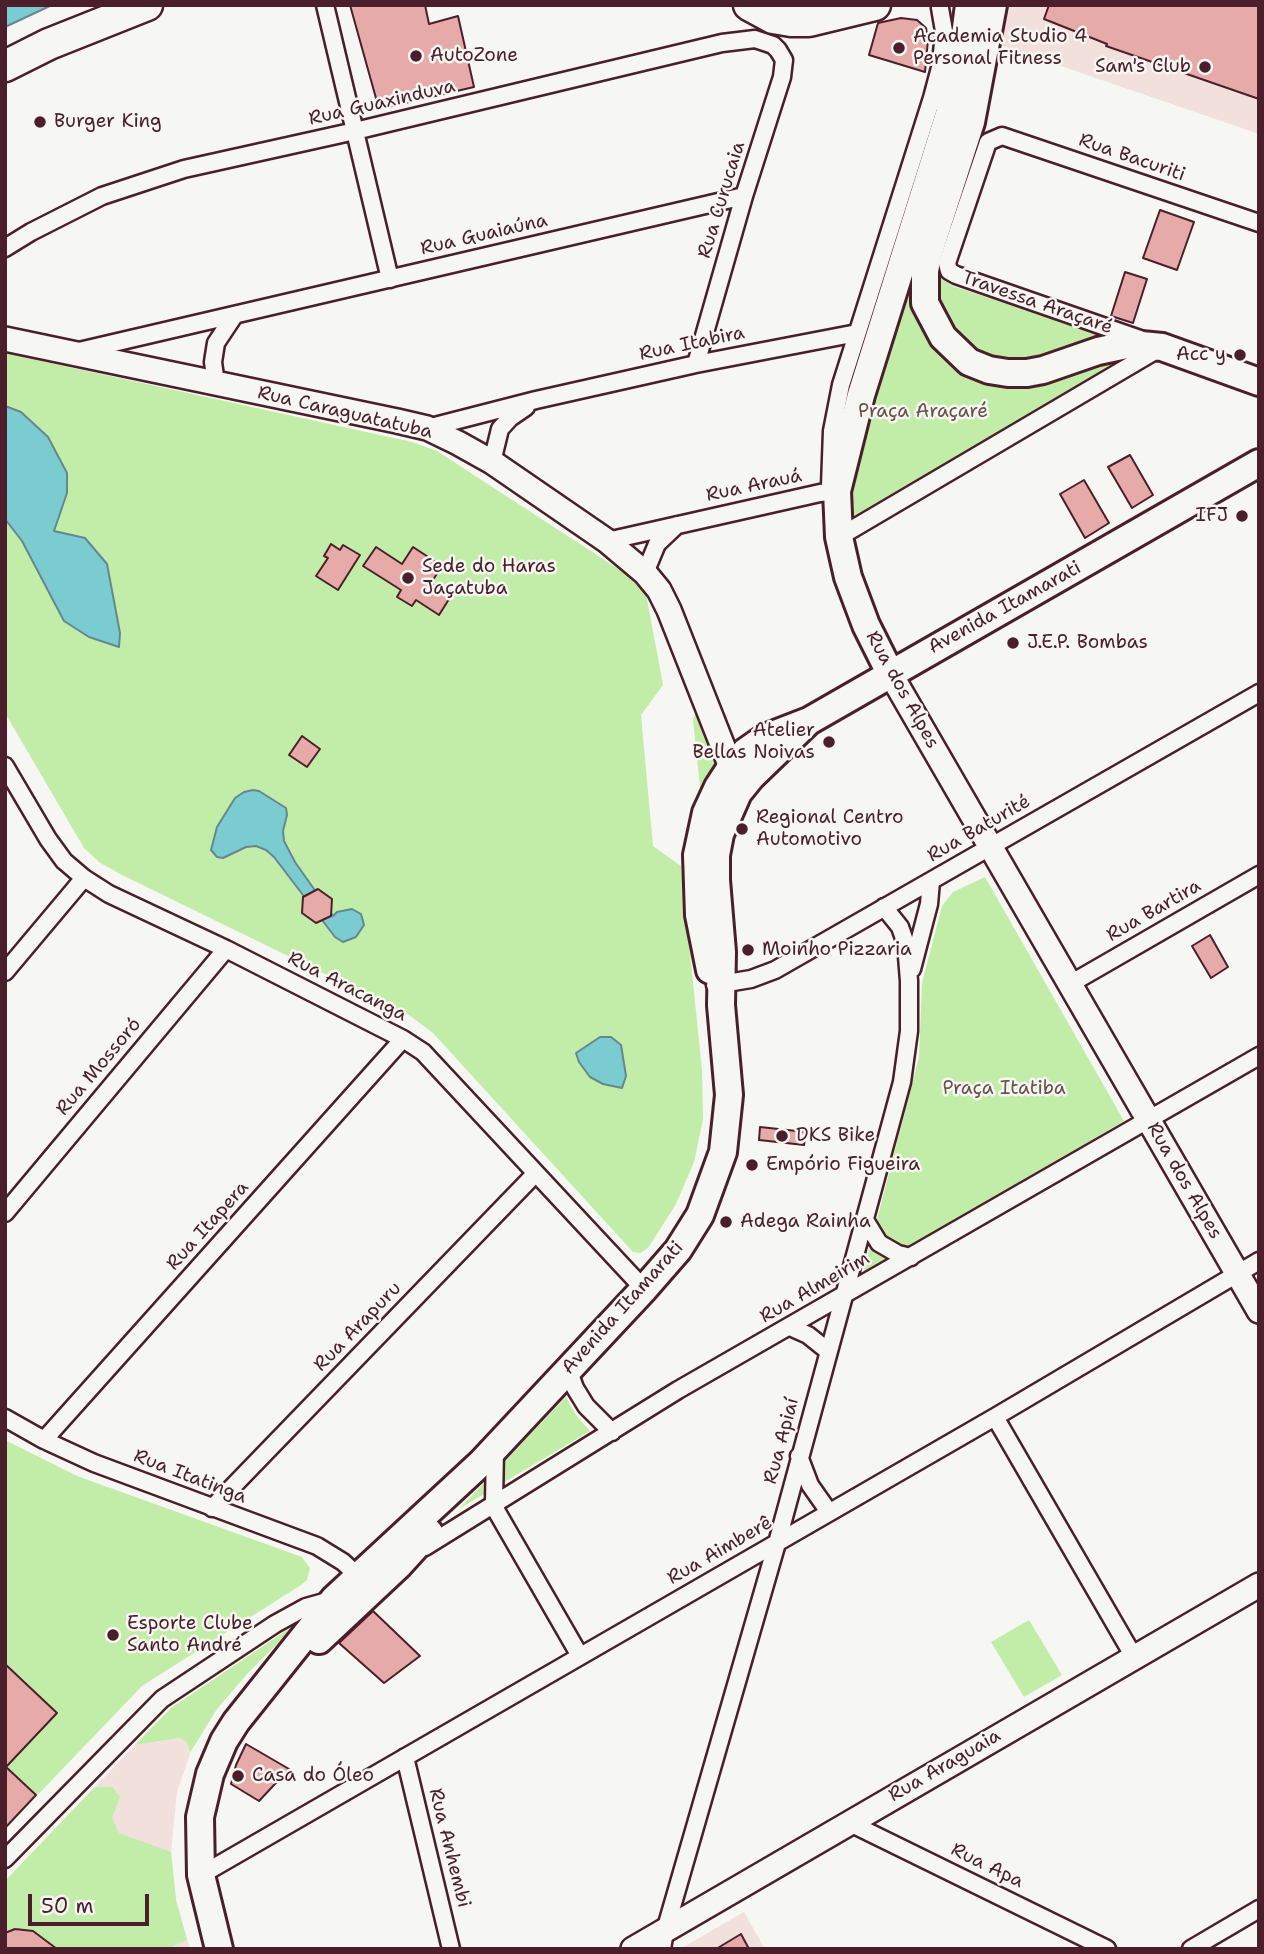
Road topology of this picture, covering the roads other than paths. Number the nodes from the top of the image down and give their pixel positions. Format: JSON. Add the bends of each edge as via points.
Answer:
{"nodes":[{"id":1,"x":147,"y":5,"type":"edge"},
{"id":2,"x":325,"y":5,"type":"edge"},
{"id":3,"x":749,"y":5,"type":"edge"},
{"id":4,"x":875,"y":5,"type":"edge"},
{"id":5,"x":969,"y":5,"type":"edge"},
{"id":6,"x":993,"y":5,"type":"edge"},
{"id":7,"x":940,"y":8,"type":"dead end"},
{"id":8,"x":778,"y":50,"type":"joint"},
{"id":9,"x":5,"y":66,"type":"edge"},
{"id":10,"x":355,"y":131,"type":"junction"},
{"id":11,"x":992,"y":139,"type":"joint"},
{"id":12,"x":744,"y":196,"type":"junction"},
{"id":13,"x":1259,"y":223,"type":"edge"},
{"id":14,"x":5,"y":248,"type":"edge"},
{"id":15,"x":390,"y":279,"type":"junction"},
{"id":16,"x":234,"y":316,"type":"junction"},
{"id":17,"x":857,"y":333,"type":"junction"},
{"id":18,"x":5,"y":339,"type":"edge"},
{"id":19,"x":1162,"y":347,"type":"junction"},
{"id":20,"x":71,"y":352,"type":"junction"},
{"id":21,"x":696,"y":364,"type":"junction"},
{"id":22,"x":1259,"y":382,"type":"edge"},
{"id":23,"x":216,"y":384,"type":"junction"},
{"id":24,"x":536,"y":400,"type":"junction"},
{"id":25,"x":427,"y":428,"type":"junction"},
{"id":26,"x":1259,"y":442,"type":"edge"},
{"id":27,"x":492,"y":462,"type":"junction"},
{"id":28,"x":1259,"y":463,"type":"edge"},
{"id":29,"x":833,"y":492,"type":"junction"},
{"id":30,"x":1202,"y":496,"type":"junction"},
{"id":31,"x":679,"y":524,"type":"junction"},
{"id":32,"x":839,"y":537,"type":"junction"},
{"id":33,"x":607,"y":541,"type":"junction"},
{"id":34,"x":645,"y":573,"type":"junction"},
{"id":35,"x":890,"y":673,"type":"junction"},
{"id":36,"x":1259,"y":693,"type":"edge"},
{"id":37,"x":808,"y":722,"type":"junction"},
{"id":38,"x":5,"y":766,"type":"edge"},
{"id":39,"x":731,"y":767,"type":"junction"},
{"id":40,"x":720,"y":834,"type":"junction"},
{"id":41,"x":991,"y":846,"type":"junction"},
{"id":42,"x":1259,"y":875,"type":"edge"},
{"id":43,"x":85,"y":878,"type":"junction"},
{"id":44,"x":931,"y":881,"type":"junction"},
{"id":45,"x":884,"y":907,"type":"junction"},
{"id":46,"x":226,"y":949,"type":"junction"},
{"id":47,"x":5,"y":972,"type":"edge"},
{"id":48,"x":909,"y":981,"type":"junction"},
{"id":49,"x":1070,"y":984,"type":"junction"},
{"id":50,"x":719,"y":991,"type":"junction"},
{"id":51,"x":403,"y":1039,"type":"junction"},
{"id":52,"x":1259,"y":1056,"type":"edge"},
{"id":53,"x":1149,"y":1119,"type":"junction"},
{"id":54,"x":535,"y":1174,"type":"junction"},
{"id":55,"x":5,"y":1213,"type":"edge"},
{"id":56,"x":865,"y":1220,"type":"junction"},
{"id":57,"x":911,"y":1257,"type":"junction"},
{"id":58,"x":1259,"y":1261,"type":"edge"},
{"id":59,"x":1237,"y":1273,"type":"junction"},
{"id":60,"x":644,"y":1289,"type":"junction"},
{"id":61,"x":844,"y":1297,"type":"junction"},
{"id":62,"x":1259,"y":1311,"type":"edge"},
{"id":63,"x":790,"y":1327,"type":"junction"},
{"id":64,"x":828,"y":1351,"type":"junction"},
{"id":65,"x":568,"y":1369,"type":"junction"},
{"id":66,"x":995,"y":1417,"type":"junction"},
{"id":67,"x":5,"y":1418,"type":"edge"},
{"id":68,"x":612,"y":1432,"type":"junction"},
{"id":69,"x":44,"y":1440,"type":"junction"},
{"id":70,"x":489,"y":1455,"type":"junction"},
{"id":71,"x":799,"y":1456,"type":"junction"},
{"id":72,"x":494,"y":1503,"type":"junction"},
{"id":73,"x":212,"y":1508,"type":"junction"},
{"id":74,"x":829,"y":1512,"type":"junction"},
{"id":75,"x":777,"y":1543,"type":"junction"},
{"id":76,"x":398,"y":1565,"type":"junction"},
{"id":77,"x":358,"y":1576,"type":"junction"},
{"id":78,"x":1259,"y":1585,"type":"edge"},
{"id":79,"x":334,"y":1599,"type":"junction"},
{"id":80,"x":318,"y":1641,"type":"junction"},
{"id":81,"x":580,"y":1656,"type":"junction"},
{"id":82,"x":1134,"y":1657,"type":"junction"},
{"id":83,"x":254,"y":1701,"type":"junction"},
{"id":84,"x":405,"y":1757,"type":"junction"},
{"id":85,"x":848,"y":1822,"type":"junction"},
{"id":86,"x":5,"y":1859,"type":"edge"},
{"id":87,"x":201,"y":1875,"type":"junction"},
{"id":88,"x":1259,"y":1909,"type":"edge"},
{"id":89,"x":663,"y":1940,"type":"edge"},
{"id":90,"x":219,"y":1949,"type":"edge"},
{"id":91,"x":451,"y":1949,"type":"edge"},
{"id":92,"x":633,"y":1949,"type":"edge"},
{"id":93,"x":1107,"y":1949,"type":"edge"},
{"id":94,"x":1191,"y":1949,"type":"edge"}],
"edges":[{"from":1,"to":9,"type":"highway"},
{"from":2,"to":10,"type":"street"},
{"from":3,"to":4,"type":"highway","via":[[773,18],[791,21]]},
{"from":5,"to":29,"type":"main road","name":"Rua dos Alpes","via":[[949,114]]},
{"from":6,"to":19,"type":"main road","via":[[971,122],[928,255],[923,286],[933,322],[969,362],[1008,373],[1043,370],[1131,344]]},
{"from":7,"to":17,"type":"street","name":"Rua dos Alpes","via":[[944,45],[932,99]]},
{"from":8,"to":10,"type":"street","name":"Rua Guaxinduva","via":[[755,39],[722,43]]},
{"from":8,"to":12,"type":"street","name":"Rua Curucaia","via":[[784,60],[782,77]]},
{"from":10,"to":14,"type":"street","name":"Rua Guaxinduva","via":[[144,181],[102,196]]},
{"from":10,"to":15,"type":"street"},
{"from":11,"to":13,"type":"street","name":"Rua Bacuriti","via":[[1002,136]]},
{"from":11,"to":19,"type":"street","name":"Travessa Araçaré","via":[[947,262],[948,271]]},
{"from":12,"to":15,"type":"street","name":"Rua Guaiaúna"},
{"from":12,"to":21,"type":"street","name":"Rua Curucaia"},
{"from":15,"to":16,"type":"street","name":"Rua Guaiaúna"},
{"from":16,"to":20,"type":"street","name":"Rua Guaiaúna"},
{"from":16,"to":23,"type":"street","via":[[216,343]]},
{"from":17,"to":21,"type":"street","name":"Rua Itabira"},
{"from":17,"to":29,"type":"street","name":"Rua dos Alpes","via":[[832,431]]},
{"from":18,"to":20,"type":"street","name":"Rua Caraguatatuba"},
{"from":19,"to":22,"type":"main road","name":"Travessa Araçaré"},
{"from":19,"to":32,"type":"street"},
{"from":20,"to":23,"type":"street","name":"Rua Caraguatatuba"},
{"from":21,"to":24,"type":"street","name":"Rua Itabira"},
{"from":23,"to":25,"type":"street","name":"Rua Caraguatatuba"},
{"from":24,"to":25,"type":"street","name":"Rua Itabira"},
{"from":24,"to":27,"type":"street","name":"Rua Itabira","via":[[500,429]]},
{"from":25,"to":27,"type":"street","name":"Rua Caraguatatuba"},
{"from":26,"to":30,"type":"main road","name":"Avenida Itamarati"},
{"from":27,"to":33,"type":"street","name":"Rua Caraguatatuba"},
{"from":28,"to":30,"type":"main road","name":"Avenida Itamarati"},
{"from":29,"to":31,"type":"street","name":"Rua Arauá"},
{"from":29,"to":32,"type":"main road","name":"Rua dos Alpes"},
{"from":30,"to":35,"type":"main road","name":"Avenida Itamarati"},
{"from":31,"to":33,"type":"street","name":"Rua Arauá"},
{"from":31,"to":34,"type":"street","via":[[657,544]]},
{"from":32,"to":35,"type":"main road","name":"Rua dos Alpes","via":[[854,597]]},
{"from":33,"to":34,"type":"street","name":"Rua Caraguatatuba"},
{"from":34,"to":39,"type":"street","name":"Rua Caraguatatuba","via":[[669,610]]},
{"from":35,"to":37,"type":"main road","name":"Avenida Itamarati"},
{"from":35,"to":41,"type":"street","name":"Rua dos Alpes"},
{"from":36,"to":41,"type":"street","name":"Rua Baturité"},
{"from":37,"to":39,"type":"main road","name":"Avenida Itamarati","via":[[765,738]]},
{"from":37,"to":40,"type":"main road","name":"Avenida Itamarati","via":[[738,793]]},
{"from":38,"to":43,"type":"street","name":"Rua Aracanga","via":[[48,839],[64,861]]},
{"from":39,"to":40,"type":"main road","via":[[733,781]]},
{"from":39,"to":50,"type":"main road","name":"Avenida Itamarati","via":[[706,813],[697,855],[705,955]]},
{"from":40,"to":50,"type":"main road","name":"Avenida Itamarati","via":[[716,868],[722,952]]},
{"from":41,"to":44,"type":"street","name":"Rua Baturité"},
{"from":41,"to":49,"type":"street","name":"Rua dos Alpes"},
{"from":42,"to":49,"type":"street","name":"Rua Bartira"},
{"from":43,"to":46,"type":"street","name":"Rua Aracanga","via":[[108,894]]},
{"from":43,"to":47,"type":"street"},
{"from":44,"to":45,"type":"street","name":"Rua Baturité"},
{"from":44,"to":48,"type":"street","name":"Rua Apiaí"},
{"from":45,"to":48,"type":"street","name":"Rua Apiaí","via":[[903,934]]},
{"from":45,"to":50,"type":"street","name":"Rua Baturité","via":[[775,970]]},
{"from":46,"to":51,"type":"street","name":"Rua Aracanga"},
{"from":46,"to":55,"type":"street","name":"Rua Mossoró"},
{"from":48,"to":56,"type":"street","name":"Rua Apiaí","via":[[902,1082]]},
{"from":49,"to":53,"type":"street","name":"Rua dos Alpes"},
{"from":50,"to":60,"type":"main road","name":"Avenida Itamarati","via":[[729,1096],[723,1152],[700,1215],[678,1250]]},
{"from":51,"to":54,"type":"street","name":"Rua Aracanga","via":[[423,1052]]},
{"from":51,"to":69,"type":"street","name":"Rua Itapera"},
{"from":52,"to":53,"type":"street","name":"Rua Almeirim"},
{"from":53,"to":57,"type":"street","name":"Rua Almeirim"},
{"from":53,"to":59,"type":"street","name":"Rua dos Alpes"},
{"from":54,"to":60,"type":"street","name":"Rua Aracanga"},
{"from":54,"to":73,"type":"street","name":"Rua Arapuru"},
{"from":56,"to":57,"type":"street","via":[[879,1242]]},
{"from":56,"to":61,"type":"street","name":"Rua Apiaí"},
{"from":57,"to":61,"type":"street","name":"Rua Almeirim"},
{"from":58,"to":59,"type":"street","name":"Rua Aimberê"},
{"from":59,"to":62,"type":"street","name":"Rua dos Alpes"},
{"from":59,"to":66,"type":"street","name":"Rua Aimberê"},
{"from":60,"to":65,"type":"main road","name":"Avenida Itamarati"},
{"from":61,"to":63,"type":"street","name":"Rua Almeirim"},
{"from":61,"to":64,"type":"street","name":"Rua Apiaí"},
{"from":63,"to":64,"type":"street"},
{"from":63,"to":68,"type":"street","name":"Rua Almeirim"},
{"from":64,"to":71,"type":"street","name":"Rua Apiaí"},
{"from":65,"to":68,"type":"street","via":[[586,1406]]},
{"from":65,"to":70,"type":"main road","name":"Avenida Itamarati"},
{"from":66,"to":74,"type":"street","name":"Rua Aimberê"},
{"from":66,"to":82,"type":"street"},
{"from":67,"to":69,"type":"street","name":"Rua Itatinga"},
{"from":68,"to":72,"type":"street","name":"Rua Almeirim"},
{"from":69,"to":73,"type":"street","name":"Rua Itatinga"},
{"from":70,"to":72,"type":"street"},
{"from":70,"to":76,"type":"main road","name":"Avenida Itamarati"},
{"from":70,"to":77,"type":"main road","name":"Avenida Itamarati"},
{"from":71,"to":74,"type":"street","via":[[810,1485]]},
{"from":71,"to":75,"type":"street","name":"Rua Apiaí"},
{"from":72,"to":76,"type":"street","name":"Rua Almeirim"},
{"from":72,"to":81,"type":"street"},
{"from":73,"to":77,"type":"street","name":"Rua Itatinga","via":[[317,1546]]},
{"from":74,"to":75,"type":"street","name":"Rua Aimberê"},
{"from":75,"to":81,"type":"street","name":"Rua Aimberê"},
{"from":75,"to":89,"type":"street","name":"Rua Apiaí"},
{"from":76,"to":80,"type":"main road","name":"Avenida Itamarati"},
{"from":77,"to":79,"type":"main road","name":"Avenida Itamarati"},
{"from":77,"to":80,"type":"main road","via":[[357,1590]]},
{"from":78,"to":82,"type":"street","name":"Rua Araguaia"},
{"from":79,"to":83,"type":"main road","name":"Avenida Itamarati"},
{"from":79,"to":86,"type":"street","via":[[306,1606],[275,1624],[162,1699]]},
{"from":80,"to":83,"type":"main road","name":"Avenida Itamarati"},
{"from":81,"to":84,"type":"street","name":"Rua Aimberê"},
{"from":82,"to":85,"type":"street","name":"Rua Araguaia"},
{"from":83,"to":87,"type":"main road","name":"Avenida Itamarati","via":[[224,1741],[210,1774],[200,1817]]},
{"from":84,"to":87,"type":"street","name":"Rua Aimberê"},
{"from":84,"to":91,"type":"street","name":"Rua Anhembi"},
{"from":85,"to":89,"type":"street","name":"Rua Araguaia"},
{"from":85,"to":93,"type":"street","name":"Rua Apa"},
{"from":87,"to":90,"type":"main road","name":"Avenida Itamarati"},
{"from":88,"to":94,"type":"street"},
{"from":89,"to":92,"type":"street","name":"Rua Araguaia"}]}
